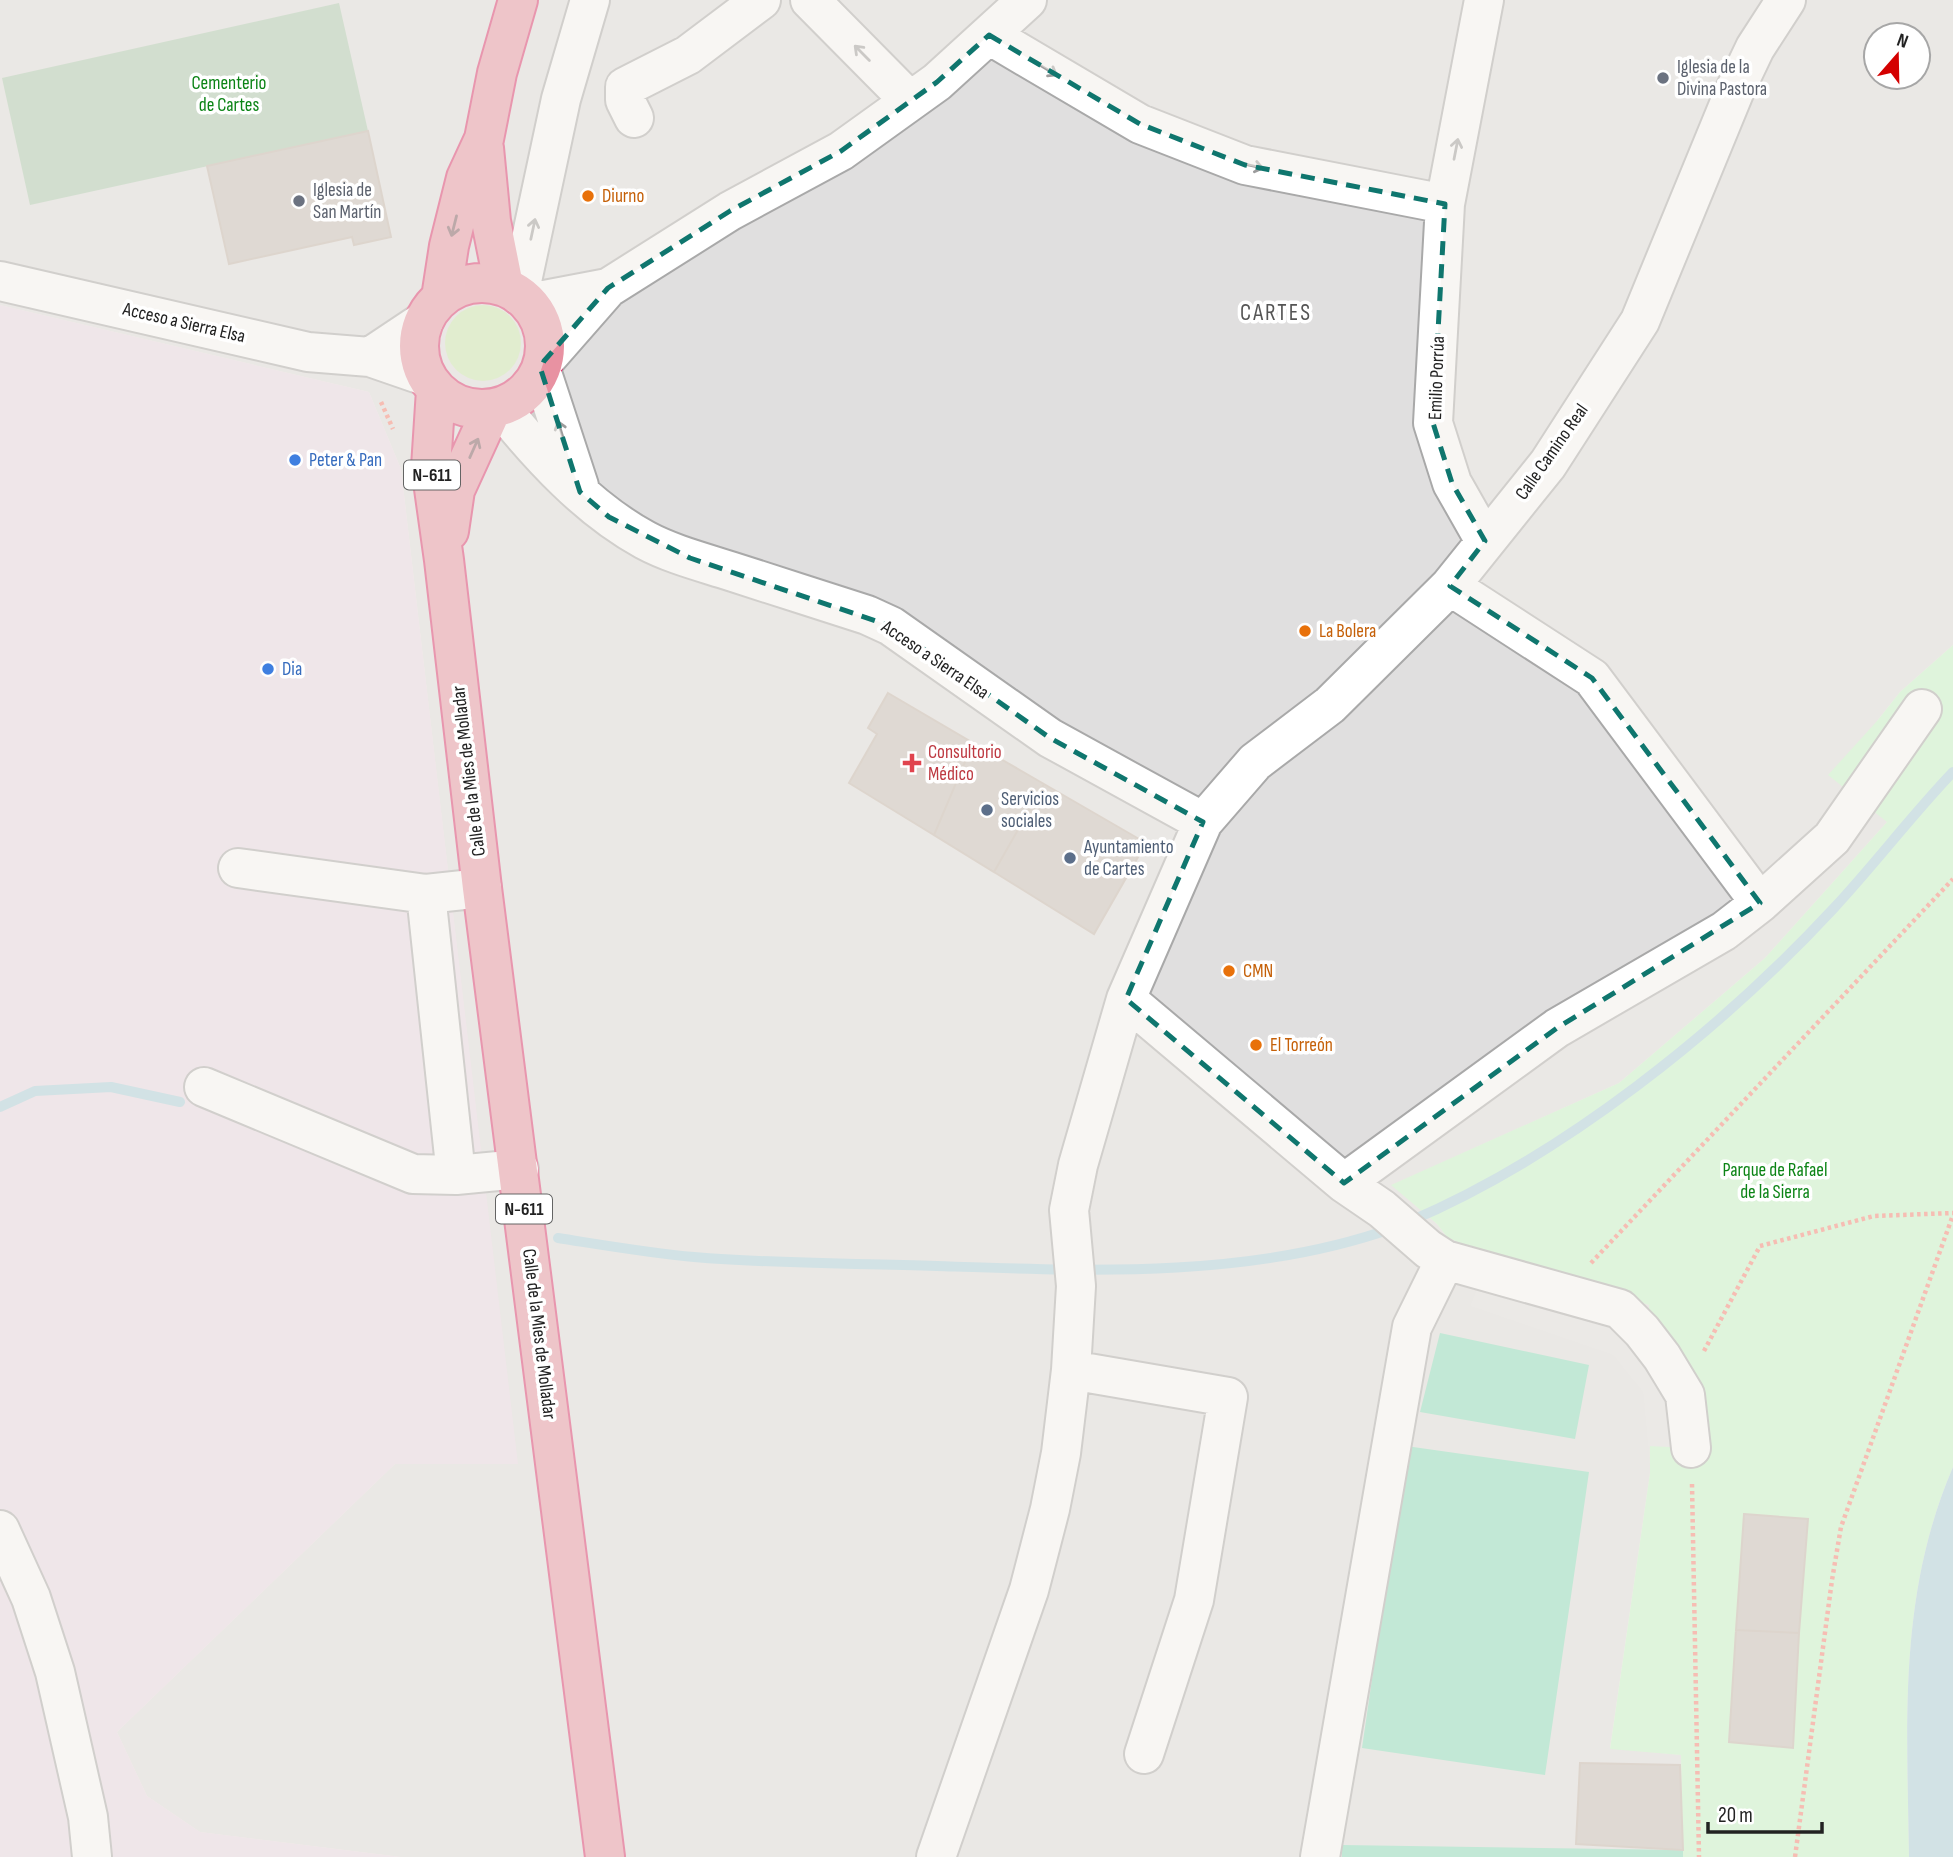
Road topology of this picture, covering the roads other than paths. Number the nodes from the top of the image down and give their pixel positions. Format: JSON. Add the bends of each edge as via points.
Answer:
{"nodes":[{"id":1,"x":518,"y":0,"type":"edge"},
{"id":2,"x":590,"y":0,"type":"edge"},
{"id":3,"x":761,"y":0,"type":"edge"},
{"id":4,"x":810,"y":0,"type":"edge"},
{"id":5,"x":1027,"y":0,"type":"edge"},
{"id":6,"x":1484,"y":0,"type":"edge"},
{"id":7,"x":1786,"y":0,"type":"edge"},
{"id":8,"x":989,"y":35,"type":"junction"},
{"id":9,"x":911,"y":101,"type":"junction"},
{"id":10,"x":634,"y":118,"type":"dead end"},
{"id":11,"x":484,"y":139,"type":"junction"},
{"id":12,"x":1445,"y":204,"type":"junction"},
{"id":13,"x":0,"y":281,"type":"edge"},
{"id":14,"x":608,"y":288,"type":"junction"},
{"id":15,"x":517,"y":295,"type":"junction"},
{"id":16,"x":433,"y":309,"type":"junction"},
{"id":17,"x":370,"y":357,"type":"junction"},
{"id":18,"x":542,"y":366,"type":"junction"},
{"id":19,"x":430,"y":383,"type":"junction"},
{"id":20,"x":496,"y":408,"type":"junction"},
{"id":21,"x":580,"y":492,"type":"junction"},
{"id":22,"x":1485,"y":541,"type":"junction"},
{"id":23,"x":444,"y":560,"type":"junction"},
{"id":24,"x":1450,"y":586,"type":"junction"},
{"id":25,"x":1922,"y":709,"type":"dead end"},
{"id":26,"x":1203,"y":822,"type":"junction"},
{"id":27,"x":238,"y":869,"type":"dead end"},
{"id":28,"x":482,"y":888,"type":"junction"},
{"id":29,"x":426,"y":894,"type":"junction"},
{"id":30,"x":1760,"y":903,"type":"junction"},
{"id":31,"x":1126,"y":999,"type":"junction"},
{"id":32,"x":204,"y":1087,"type":"dead end"},
{"id":33,"x":519,"y":1169,"type":"junction"},
{"id":34,"x":456,"y":1175,"type":"junction"},
{"id":35,"x":1344,"y":1183,"type":"junction"},
{"id":36,"x":1436,"y":1254,"type":"junction"},
{"id":37,"x":1071,"y":1370,"type":"junction"},
{"id":38,"x":1691,"y":1448,"type":"road end"},
{"id":39,"x":0,"y":1530,"type":"edge"},
{"id":40,"x":1144,"y":1754,"type":"dead end"},
{"id":41,"x":92,"y":1857,"type":"edge"},
{"id":42,"x":605,"y":1857,"type":"edge"},
{"id":43,"x":936,"y":1857,"type":"edge"},
{"id":44,"x":1320,"y":1857,"type":"edge"}],
"edges":[{"from":1,"to":11,"type":"highway","number":"N-611"},
{"from":15,"to":2,"type":"street","one_way":true,"via":[[561,99]]},
{"from":3,"to":10,"type":"street","via":[[688,55],[625,87],[625,100]]},
{"from":9,"to":4,"type":"street","one_way":true},
{"from":5,"to":8,"type":"street"},
{"from":12,"to":6,"type":"street","name":"Emilio Porrúa","one_way":true},
{"from":7,"to":22,"type":"street","name":"Calle Camino Real","via":[[1735,90],[1640,321],[1548,464]]},
{"from":8,"to":9,"type":"street"},
{"from":8,"to":12,"type":"street","one_way":true,"via":[[1140,124],[1245,165]]},
{"from":9,"to":14,"type":"street","via":[[841,151],[730,211]]},
{"from":11,"to":15,"type":"highway","number":"N-611","via":[[491,220]]},
{"from":11,"to":16,"type":"highway","number":"N-611","one_way":true,"via":[[466,178]]},
{"from":12,"to":22,"type":"street","name":"Emilio Porrúa","via":[[1433,423],[1452,482]]},
{"from":13,"to":17,"type":"street","name":"Acceso a Sierra Elsa","via":[[309,352]]},
{"from":14,"to":15,"type":"street"},
{"from":14,"to":18,"type":"street"},
{"from":15,"to":16,"type":"highway","via":[[471,284],[455,289]]},
{"from":15,"to":18,"type":"highway","number":"N-611","via":[[540,320],[545,336]]},
{"from":16,"to":17,"type":"street"},
{"from":16,"to":19,"type":"highway","number":"N-611","via":[[419,343]]},
{"from":17,"to":19,"type":"street","name":"Acceso a Sierra Elsa"},
{"from":18,"to":20,"type":"highway","number":"N-611","via":[[523,395]]},
{"from":21,"to":18,"type":"street","one_way":true},
{"from":19,"to":20,"type":"highway","via":[[462,406]]},
{"from":19,"to":23,"type":"highway","name":"Calle de la Mies de Molladar","number":"N-611","via":[[431,467]]},
{"from":20,"to":21,"type":"street","name":"Acceso a Sierra Elsa"},
{"from":23,"to":20,"type":"highway","name":"Calle de la Mies de Molladar","number":"N-611","one_way":true,"via":[[455,490]]},
{"from":21,"to":26,"type":"street","name":"Acceso a Sierra Elsa","via":[[646,541],[891,626],[1050,738]]},
{"from":22,"to":24,"type":"street","name":"Calle Camino Real"},
{"from":23,"to":28,"type":"highway","name":"Calle de la Mies de Molladar","number":"N-611"},
{"from":24,"to":26,"type":"street","name":"Calle Camino Real","via":[[1331,705],[1255,762]]},
{"from":24,"to":30,"type":"street","via":[[1592,678]]},
{"from":25,"to":30,"type":"street","via":[[1832,838]]},
{"from":26,"to":31,"type":"street","name":"Calle Camino Real"},
{"from":27,"to":29,"type":"street"},
{"from":28,"to":29,"type":"street"},
{"from":28,"to":33,"type":"highway","name":"Calle de la Mies de Molladar","number":"N-611"},
{"from":29,"to":34,"type":"street"},
{"from":30,"to":35,"type":"street","via":[[1692,950],[1557,1028]]},
{"from":31,"to":35,"type":"street"},
{"from":31,"to":37,"type":"street","name":"Calle Camino Real","via":[[1069,1210],[1076,1286]]},
{"from":32,"to":34,"type":"street","via":[[413,1174]]},
{"from":33,"to":34,"type":"street"},
{"from":33,"to":42,"type":"highway","name":"Calle de la Mies de Molladar","number":"N-611"},
{"from":35,"to":36,"type":"street"},
{"from":36,"to":38,"type":"street","via":[[1620,1309],[1662,1357],[1685,1395]]},
{"from":36,"to":44,"type":"street","via":[[1412,1327]]},
{"from":37,"to":40,"type":"street","via":[[1228,1397],[1194,1600]]},
{"from":37,"to":43,"type":"street","name":"Calle Camino Real","via":[[1059,1465],[1028,1590]]},
{"from":39,"to":41,"type":"street","via":[[31,1598],[55,1672],[88,1817]]}]}
